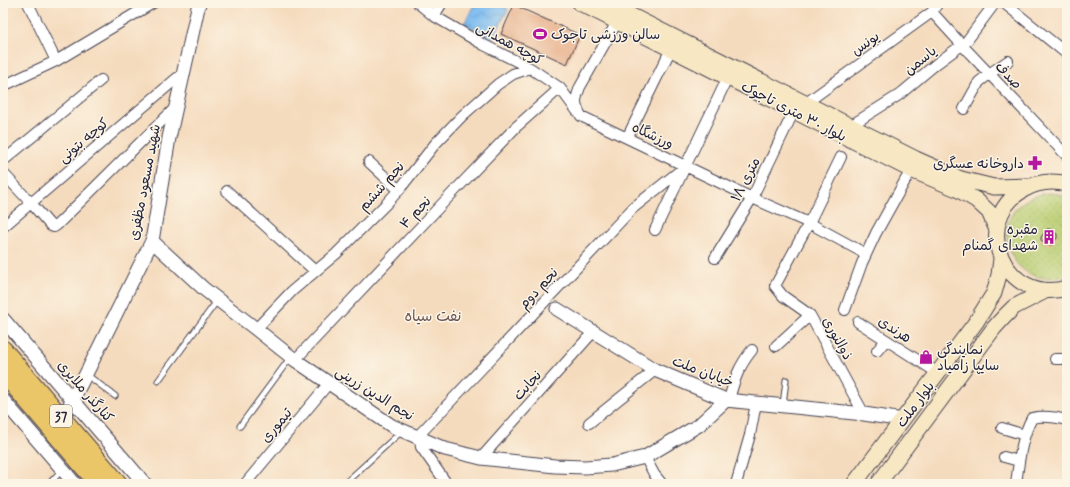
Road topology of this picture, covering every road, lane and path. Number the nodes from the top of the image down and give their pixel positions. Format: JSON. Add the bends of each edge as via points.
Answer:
{"nodes":[{"id":1,"x":28,"y":3,"type":"edge"},
{"id":2,"x":153,"y":3,"type":"edge"},
{"id":3,"x":199,"y":3,"type":"edge"},
{"id":4,"x":418,"y":3,"type":"edge"},
{"id":5,"x":442,"y":3,"type":"edge"},
{"id":6,"x":580,"y":3,"type":"edge"},
{"id":7,"x":606,"y":3,"type":"edge"},
{"id":8,"x":995,"y":3,"type":"edge"},
{"id":9,"x":1004,"y":3,"type":"edge"},
{"id":10,"x":935,"y":8,"type":"edge"},
{"id":11,"x":434,"y":16,"type":"junction"},
{"id":12,"x":617,"y":22,"type":"junction"},
{"id":13,"x":962,"y":45,"type":"junction"},
{"id":14,"x":671,"y":49,"type":"junction"},
{"id":15,"x":1067,"y":54,"type":"edge"},
{"id":16,"x":56,"y":61,"type":"junction"},
{"id":17,"x":1008,"y":61,"type":"dead end"},
{"id":18,"x":530,"y":68,"type":"junction"},
{"id":19,"x":989,"y":74,"type":"junction"},
{"id":20,"x":182,"y":76,"type":"junction"},
{"id":21,"x":728,"y":77,"type":"junction"},
{"id":22,"x":101,"y":80,"type":"dead end"},
{"id":23,"x":3,"y":86,"type":"edge"},
{"id":24,"x":560,"y":88,"type":"junction"},
{"id":25,"x":800,"y":107,"type":"junction"},
{"id":26,"x":175,"y":108,"type":"junction"},
{"id":27,"x":964,"y":109,"type":"dead end"},
{"id":28,"x":581,"y":116,"type":"junction"},
{"id":29,"x":850,"y":126,"type":"junction"},
{"id":30,"x":627,"y":138,"type":"junction"},
{"id":31,"x":1067,"y":156,"type":"edge"},
{"id":32,"x":841,"y":157,"type":"dead end"},
{"id":33,"x":3,"y":162,"type":"edge"},
{"id":34,"x":369,"y":162,"type":"dead end"},
{"id":35,"x":686,"y":166,"type":"junction"},
{"id":36,"x":911,"y":170,"type":"junction"},
{"id":37,"x":3,"y":174,"type":"edge"},
{"id":38,"x":1064,"y":181,"type":"edge"},
{"id":39,"x":1029,"y":186,"type":"junction"},
{"id":40,"x":399,"y":190,"type":"junction"},
{"id":41,"x":228,"y":191,"type":"dead end"},
{"id":42,"x":752,"y":198,"type":"junction"},
{"id":43,"x":31,"y":203,"type":"junction"},
{"id":44,"x":809,"y":223,"type":"junction"},
{"id":45,"x":3,"y":227,"type":"edge"},
{"id":46,"x":655,"y":230,"type":"dead end"},
{"id":47,"x":997,"y":230,"type":"junction"},
{"id":48,"x":152,"y":241,"type":"junction"},
{"id":49,"x":866,"y":254,"type":"junction"},
{"id":50,"x":715,"y":258,"type":"dead end"},
{"id":51,"x":1001,"y":258,"type":"junction"},
{"id":52,"x":315,"y":271,"type":"junction"},
{"id":53,"x":1067,"y":288,"type":"edge"},
{"id":54,"x":1045,"y":291,"type":"junction"},
{"id":55,"x":218,"y":300,"type":"junction"},
{"id":56,"x":557,"y":309,"type":"dead end"},
{"id":57,"x":845,"y":310,"type":"dead end"},
{"id":58,"x":810,"y":315,"type":"junction"},
{"id":59,"x":3,"y":319,"type":"edge"},
{"id":60,"x":858,"y":322,"type":"dead end"},
{"id":61,"x":256,"y":329,"type":"junction"},
{"id":62,"x":594,"y":331,"type":"junction"},
{"id":63,"x":886,"y":340,"type":"junction"},
{"id":64,"x":776,"y":346,"type":"dead end"},
{"id":65,"x":3,"y":349,"type":"edge"},
{"id":66,"x":752,"y":350,"type":"dead end"},
{"id":67,"x":877,"y":351,"type":"dead end"},
{"id":68,"x":293,"y":359,"type":"junction"},
{"id":69,"x":1055,"y":359,"type":"dead end"},
{"id":70,"x":1067,"y":359,"type":"edge"},
{"id":71,"x":655,"y":370,"type":"junction"},
{"id":72,"x":938,"y":373,"type":"junction"},
{"id":73,"x":3,"y":374,"type":"edge"},
{"id":74,"x":86,"y":374,"type":"junction"},
{"id":75,"x":786,"y":380,"type":"dead end"},
{"id":76,"x":158,"y":381,"type":"dead end"},
{"id":77,"x":329,"y":383,"type":"junction"},
{"id":78,"x":115,"y":396,"type":"dead end"},
{"id":79,"x":3,"y":400,"type":"edge"},
{"id":80,"x":73,"y":400,"type":"junction"},
{"id":81,"x":727,"y":400,"type":"junction"},
{"id":82,"x":756,"y":403,"type":"junction"},
{"id":83,"x":783,"y":406,"type":"junction"},
{"id":84,"x":864,"y":414,"type":"junction"},
{"id":85,"x":63,"y":418,"type":"junction"},
{"id":86,"x":903,"y":420,"type":"junction"},
{"id":87,"x":1067,"y":420,"type":"edge"},
{"id":88,"x":589,"y":423,"type":"dead end"},
{"id":89,"x":240,"y":426,"type":"dead end"},
{"id":90,"x":1002,"y":428,"type":"dead end"},
{"id":91,"x":403,"y":430,"type":"junction"},
{"id":92,"x":1025,"y":435,"type":"junction"},
{"id":93,"x":419,"y":437,"type":"junction"},
{"id":94,"x":645,"y":457,"type":"junction"},
{"id":95,"x":1004,"y":457,"type":"dead end"},
{"id":96,"x":481,"y":458,"type":"junction"},
{"id":97,"x":1019,"y":461,"type":"junction"},
{"id":98,"x":62,"y":469,"type":"junction"},
{"id":99,"x":49,"y":484,"type":"edge"},
{"id":100,"x":75,"y":484,"type":"edge"},
{"id":101,"x":98,"y":484,"type":"edge"},
{"id":102,"x":120,"y":484,"type":"edge"},
{"id":103,"x":145,"y":484,"type":"edge"},
{"id":104,"x":245,"y":484,"type":"edge"},
{"id":105,"x":344,"y":484,"type":"edge"},
{"id":106,"x":447,"y":484,"type":"edge"},
{"id":107,"x":662,"y":484,"type":"edge"},
{"id":108,"x":736,"y":484,"type":"edge"},
{"id":109,"x":854,"y":484,"type":"edge"},
{"id":110,"x":878,"y":484,"type":"edge"},
{"id":111,"x":1016,"y":484,"type":"edge"}],
"edges":[{"from":1,"to":16,"type":"street"},
{"from":2,"to":16,"type":"street"},
{"from":3,"to":20,"type":"street","name":"شهید مسعود مظفری"},
{"from":4,"to":11,"type":"street","name":"کوچه همدانی"},
{"from":5,"to":11,"type":"street"},
{"from":6,"to":12,"type":"main road","name":"بلوار ۳۰ متری تاجوک"},
{"from":7,"to":25,"type":"main road","name":"بلوار ۳۰ متری تاجوک"},
{"from":8,"to":13,"type":"street","name":"یاسمن"},
{"from":9,"to":15,"type":"street"},
{"from":10,"to":13,"type":"street","name":"صدف"},
{"from":10,"to":25,"type":"street","name":"یونس"},
{"from":11,"to":18,"type":"street","name":"کوچه همدانی"},
{"from":12,"to":14,"type":"main road","name":"بلوار ۳۰ متری تاجوک"},
{"from":12,"to":28,"type":"street","via":[[576,97],[575,105]]},
{"from":13,"to":19,"type":"street","name":"صدف"},
{"from":13,"to":29,"type":"street","name":"یاسمن","via":[[899,96]]},
{"from":14,"to":21,"type":"main road","name":"بلوار ۳۰ متری تاجوک"},
{"from":14,"to":30,"type":"street"},
{"from":16,"to":23,"type":"street"},
{"from":17,"to":19,"type":"street"},
{"from":18,"to":24,"type":"street","name":"کوچه همدانی"},
{"from":18,"to":40,"type":"street","name":"نجم ششم","via":[[513,74],[498,84],[462,116],[435,144]]},
{"from":19,"to":27,"type":"street","via":[[979,82]]},
{"from":19,"to":31,"type":"street","name":"صدف"},
{"from":20,"to":26,"type":"street","name":"شهید مسعود مظفری"},
{"from":20,"to":43,"type":"street","name":"کوچه بتونی"},
{"from":21,"to":25,"type":"main road","name":"بلوار ۳۰ متری تاجوک"},
{"from":21,"to":35,"type":"street"},
{"from":22,"to":33,"type":"street"},
{"from":24,"to":28,"type":"street","name":"کوچه همدانی"},
{"from":24,"to":68,"type":"street","name":"نجم ۴","via":[[516,127]]},
{"from":25,"to":29,"type":"main road","name":"بلوار ۳۰ متری تاجوک"},
{"from":25,"to":36,"type":"main road","name":"بلوار ۳۰ متری تاجوک"},
{"from":25,"to":42,"type":"street","name":"۱۸ متری"},
{"from":26,"to":43,"type":"street","via":[[54,227]]},
{"from":26,"to":48,"type":"street","name":"شهید مسعود مظفری"},
{"from":28,"to":30,"type":"street","name":"ورزشگاه"},
{"from":29,"to":39,"type":"main road","name":"بلوار ۳۰ متری تاجوک","via":[[961,179],[994,187]]},
{"from":30,"to":35,"type":"street","name":"ورزشگاه"},
{"from":32,"to":44,"type":"street"},
{"from":34,"to":40,"type":"street"},
{"from":35,"to":42,"type":"street","name":"ورزشگاه"},
{"from":35,"to":46,"type":"street"},
{"from":35,"to":93,"type":"street","name":"نجم دوم","via":[[633,208]]},
{"from":36,"to":47,"type":"main road","name":"بلوار ۳۰ متری تاجوک","via":[[957,189],[976,200],[989,212]]},
{"from":36,"to":49,"type":"street"},
{"from":37,"to":43,"type":"street"},
{"from":38,"to":39,"type":"main road","name":"بلوار ۳۰ متری تاجوک"},
{"from":39,"to":47,"type":"main road","via":[[1007,204]]},
{"from":40,"to":52,"type":"street","name":"نجم ششم","via":[[336,254]]},
{"from":41,"to":52,"type":"street"},
{"from":42,"to":44,"type":"street","name":"ورزشگاه"},
{"from":42,"to":50,"type":"street","name":"۱۸ متری"},
{"from":43,"to":45,"type":"street","name":"کوچه بتونی"},
{"from":44,"to":49,"type":"street","name":"ورزشگاه"},
{"from":44,"to":58,"type":"street","name":"ذوالنوری","via":[[775,286],[783,296]]},
{"from":47,"to":51,"type":"main road","via":[[997,245]]},
{"from":48,"to":55,"type":"street","name":"نجم الدین زرینی"},
{"from":48,"to":74,"type":"street","name":"شهید مسعود مظفری"},
{"from":49,"to":57,"type":"street"},
{"from":51,"to":54,"type":"main road","via":[[1015,278]]},
{"from":51,"to":72,"type":"main road","name":"بلوار ملت","via":[[994,292],[976,322]]},
{"from":52,"to":61,"type":"street","name":"نجم ششم"},
{"from":53,"to":54,"type":"main road"},
{"from":54,"to":110,"type":"main road","name":"بلوار ملت","via":[[1014,307],[1004,317]]},
{"from":55,"to":61,"type":"street","name":"نجم الدین زرینی"},
{"from":55,"to":76,"type":"lane"},
{"from":56,"to":62,"type":"street","name":"خیابان ملت"},
{"from":58,"to":64,"type":"street"},
{"from":58,"to":84,"type":"street","name":"ذوالنوری"},
{"from":59,"to":80,"type":"street","name":"کنارگذر ملایری"},
{"from":60,"to":63,"type":"street","name":"هرندی"},
{"from":61,"to":68,"type":"street","name":"نجم الدین زرینی"},
{"from":62,"to":71,"type":"street","name":"خیابان ملت"},
{"from":62,"to":96,"type":"street","name":"نجابت"},
{"from":63,"to":67,"type":"street"},
{"from":63,"to":72,"type":"street","name":"هرندی"},
{"from":65,"to":85,"type":"highway","number":"37"},
{"from":66,"to":81,"type":"street","via":[[738,371]]},
{"from":68,"to":77,"type":"street","name":"نجم الدین زرینی"},
{"from":68,"to":89,"type":"lane"},
{"from":69,"to":70,"type":"street"},
{"from":71,"to":81,"type":"street","name":"خیابان ملت"},
{"from":71,"to":88,"type":"street"},
{"from":72,"to":86,"type":"main road","name":"بلوار ملت"},
{"from":73,"to":101,"type":"highway","number":"37"},
{"from":74,"to":78,"type":"lane"},
{"from":74,"to":80,"type":"street","name":"شهید مسعود مظفری"},
{"from":75,"to":83,"type":"lane"},
{"from":77,"to":91,"type":"street","name":"نجم الدین زرینی","via":[[392,426]]},
{"from":77,"to":104,"type":"street","name":"تیموری"},
{"from":79,"to":98,"type":"street"},
{"from":80,"to":85,"type":"street","name":"شهید مسعود مظفری"},
{"from":80,"to":103,"type":"street","name":"کنارگذر ملایری"},
{"from":81,"to":82,"type":"street","name":"خیابان ملت"},
{"from":81,"to":94,"type":"street","name":"نجم الدین زرینی","via":[[699,425]]},
{"from":82,"to":83,"type":"street","name":"خیابان ملت"},
{"from":82,"to":108,"type":"street"},
{"from":83,"to":84,"type":"street","name":"خیابان ملت"},
{"from":84,"to":86,"type":"street","name":"خیابان ملت"},
{"from":85,"to":102,"type":"highway","number":"37"},
{"from":86,"to":109,"type":"main road","name":"بلوار ملت"},
{"from":87,"to":92,"type":"street","via":[[1038,416],[1032,418]]},
{"from":90,"to":92,"type":"street"},
{"from":91,"to":93,"type":"street","name":"نجم الدین زرینی"},
{"from":91,"to":105,"type":"lane"},
{"from":92,"to":97,"type":"street"},
{"from":93,"to":96,"type":"street","name":"نجم الدین زرینی","via":[[445,449]]},
{"from":93,"to":106,"type":"street","via":[[421,447]]},
{"from":94,"to":96,"type":"street","name":"نجم الدین زرینی","via":[[612,465],[585,467]]},
{"from":94,"to":107,"type":"street"},
{"from":95,"to":97,"type":"street"},
{"from":97,"to":111,"type":"street"},
{"from":98,"to":99,"type":"lane"},
{"from":98,"to":100,"type":"street"}]}
